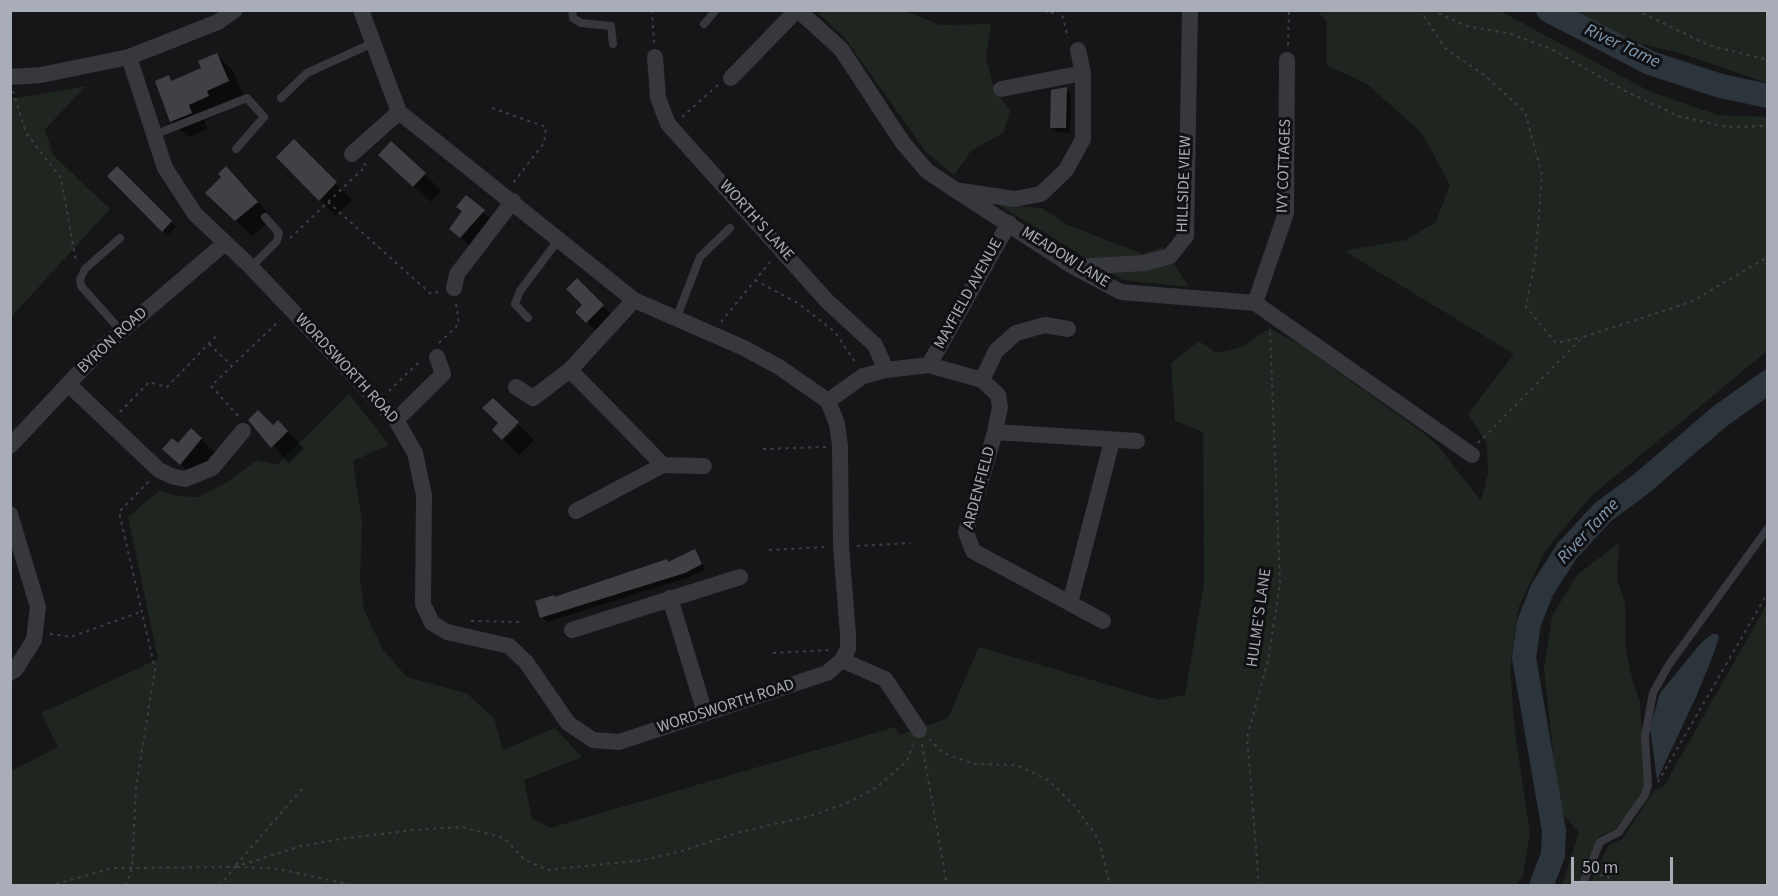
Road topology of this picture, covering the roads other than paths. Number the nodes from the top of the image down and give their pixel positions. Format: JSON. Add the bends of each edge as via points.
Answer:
{"nodes":[{"id":1,"x":236,"y":10,"type":"edge"},
{"id":2,"x":361,"y":10,"type":"edge"},
{"id":3,"x":572,"y":10,"type":"edge"},
{"id":4,"x":716,"y":10,"type":"edge"},
{"id":5,"x":797,"y":10,"type":"edge"},
{"id":6,"x":1190,"y":10,"type":"edge"},
{"id":7,"x":704,"y":24,"type":"dead end"},
{"id":8,"x":375,"y":42,"type":"junction"},
{"id":9,"x":613,"y":44,"type":"dead end"},
{"id":10,"x":1078,"y":50,"type":"road end"},
{"id":11,"x":129,"y":57,"type":"junction"},
{"id":12,"x":655,"y":57,"type":"road end"},
{"id":13,"x":1287,"y":60,"type":"road end"},
{"id":14,"x":1083,"y":73,"type":"junction"},
{"id":15,"x":10,"y":77,"type":"edge"},
{"id":16,"x":731,"y":78,"type":"road end"},
{"id":17,"x":1001,"y":89,"type":"dead end"},
{"id":18,"x":282,"y":98,"type":"dead end"},
{"id":19,"x":399,"y":112,"type":"junction"},
{"id":20,"x":154,"y":135,"type":"junction"},
{"id":21,"x":236,"y":149,"type":"dead end"},
{"id":22,"x":354,"y":153,"type":"road end"},
{"id":23,"x":957,"y":191,"type":"junction"},
{"id":24,"x":508,"y":198,"type":"junction"},
{"id":25,"x":265,"y":217,"type":"dead end"},
{"id":26,"x":1009,"y":223,"type":"junction"},
{"id":27,"x":730,"y":228,"type":"dead end"},
{"id":28,"x":120,"y":238,"type":"dead end"},
{"id":29,"x":559,"y":239,"type":"junction"},
{"id":30,"x":224,"y":244,"type":"junction"},
{"id":31,"x":251,"y":267,"type":"junction"},
{"id":32,"x":1074,"y":267,"type":"junction"},
{"id":33,"x":455,"y":281,"type":"road end"},
{"id":34,"x":634,"y":300,"type":"junction"},
{"id":35,"x":1255,"y":303,"type":"junction"},
{"id":36,"x":528,"y":318,"type":"dead end"},
{"id":37,"x":676,"y":319,"type":"junction"},
{"id":38,"x":1068,"y":329,"type":"dead end"},
{"id":39,"x":121,"y":331,"type":"junction"},
{"id":40,"x":437,"y":357,"type":"dead end"},
{"id":41,"x":929,"y":365,"type":"junction"},
{"id":42,"x":570,"y":370,"type":"junction"},
{"id":43,"x":886,"y":370,"type":"junction"},
{"id":44,"x":982,"y":380,"type":"junction"},
{"id":45,"x":68,"y":384,"type":"junction"},
{"id":46,"x":516,"y":387,"type":"dead end"},
{"id":47,"x":828,"y":402,"type":"junction"},
{"id":48,"x":396,"y":420,"type":"junction"},
{"id":49,"x":243,"y":431,"type":"road end"},
{"id":50,"x":995,"y":432,"type":"junction"},
{"id":51,"x":1112,"y":441,"type":"junction"},
{"id":52,"x":1137,"y":441,"type":"dead end"},
{"id":53,"x":10,"y":446,"type":"edge"},
{"id":54,"x":1475,"y":449,"type":"road end"},
{"id":55,"x":663,"y":465,"type":"junction"},
{"id":56,"x":704,"y":466,"type":"dead end"},
{"id":57,"x":576,"y":511,"type":"dead end"},
{"id":58,"x":10,"y":514,"type":"edge"},
{"id":59,"x":1767,"y":528,"type":"edge"},
{"id":60,"x":740,"y":577,"type":"dead end"},
{"id":61,"x":670,"y":598,"type":"junction"},
{"id":62,"x":1070,"y":603,"type":"junction"},
{"id":63,"x":1103,"y":621,"type":"dead end"},
{"id":64,"x":572,"y":630,"type":"dead end"},
{"id":65,"x":845,"y":654,"type":"junction"},
{"id":66,"x":10,"y":673,"type":"edge"},
{"id":67,"x":705,"y":713,"type":"junction"},
{"id":68,"x":919,"y":730,"type":"road end"},
{"id":69,"x":1582,"y":885,"type":"edge"}],
"edges":[{"from":1,"to":11,"type":"street","via":[[218,22]]},
{"from":2,"to":8,"type":"street"},
{"from":3,"to":9,"type":"lane","via":[[573,18],[580,23],[611,26]]},
{"from":4,"to":7,"type":"lane"},
{"from":5,"to":16,"type":"street"},
{"from":5,"to":23,"type":"street","name":"MEADOW LANE","via":[[841,49],[903,143],[927,171]]},
{"from":6,"to":32,"type":"street","name":"HILLSIDE VIEW","via":[[1186,236],[1170,256],[1145,262]]},
{"from":8,"to":18,"type":"lane","via":[[307,73]]},
{"from":8,"to":19,"type":"street"},
{"from":10,"to":14,"type":"street"},
{"from":11,"to":15,"type":"street","via":[[41,75]]},
{"from":11,"to":20,"type":"street","name":"WORDSWORTH ROAD"},
{"from":12,"to":43,"type":"street","name":"WORTH'S LANE","via":[[658,98],[671,128],[827,301],[875,345]]},
{"from":13,"to":35,"type":"street","name":"IVY COTTAGES","via":[[1286,213]]},
{"from":14,"to":17,"type":"street"},
{"from":14,"to":23,"type":"street","via":[[1083,139],[1066,170],[1041,194],[1015,199]]},
{"from":19,"to":22,"type":"street"},
{"from":19,"to":24,"type":"street"},
{"from":20,"to":21,"type":"lane","via":[[247,98],[264,117]]},
{"from":20,"to":30,"type":"street","name":"WORDSWORTH ROAD","via":[[165,168],[195,214]]},
{"from":23,"to":26,"type":"street","name":"MEADOW LANE"},
{"from":24,"to":29,"type":"street"},
{"from":24,"to":33,"type":"street"},
{"from":25,"to":31,"type":"lane","via":[[279,233],[278,241]]},
{"from":26,"to":32,"type":"street","name":"MEADOW LANE"},
{"from":26,"to":41,"type":"street","name":"MAYFIELD AVENUE"},
{"from":27,"to":37,"type":"lane","via":[[700,257]]},
{"from":28,"to":39,"type":"lane","via":[[85,269],[80,279],[81,286]]},
{"from":29,"to":34,"type":"street"},
{"from":29,"to":36,"type":"lane","via":[[520,291],[516,304]]},
{"from":30,"to":31,"type":"street","name":"WORDSWORTH ROAD"},
{"from":30,"to":39,"type":"street","name":"BYRON ROAD"},
{"from":31,"to":48,"type":"street","name":"WORDSWORTH ROAD"},
{"from":32,"to":35,"type":"street","name":"MEADOW LANE","via":[[1121,292]]},
{"from":34,"to":37,"type":"street"},
{"from":34,"to":42,"type":"street"},
{"from":35,"to":54,"type":"street","name":"MEADOW LANE","via":[[1455,443]]},
{"from":37,"to":47,"type":"street","via":[[779,367]]},
{"from":38,"to":44,"type":"street","via":[[1045,325],[1016,333],[996,351]]},
{"from":39,"to":45,"type":"street","name":"BYRON ROAD"},
{"from":40,"to":48,"type":"street","via":[[443,374]]},
{"from":41,"to":43,"type":"street"},
{"from":41,"to":44,"type":"street"},
{"from":42,"to":46,"type":"street","via":[[533,398]]},
{"from":42,"to":55,"type":"street"},
{"from":43,"to":47,"type":"street","via":[[863,376]]},
{"from":44,"to":50,"type":"street","via":[[998,395]]},
{"from":45,"to":49,"type":"street","via":[[159,470],[174,477],[185,479],[212,468]]},
{"from":45,"to":53,"type":"street","name":"BYRON ROAD"},
{"from":47,"to":65,"type":"street","via":[[840,446]]},
{"from":48,"to":67,"type":"street","name":"WORDSWORTH ROAD","via":[[415,453],[424,495],[423,604],[432,623],[447,632],[509,646],[526,662],[568,723],[593,740],[619,742]]},
{"from":50,"to":51,"type":"street","name":"ARDENFIELD"},
{"from":50,"to":62,"type":"street","name":"ARDENFIELD","via":[[966,532],[973,551]]},
{"from":51,"to":52,"type":"street","name":"ARDENFIELD"},
{"from":51,"to":62,"type":"street"},
{"from":55,"to":56,"type":"street"},
{"from":55,"to":57,"type":"street"},
{"from":58,"to":66,"type":"street","via":[[38,607],[34,640]]},
{"from":59,"to":69,"type":"lane","via":[[1668,666],[1653,693],[1645,736],[1645,795],[1619,832],[1600,842]]},
{"from":60,"to":61,"type":"street"},
{"from":61,"to":64,"type":"street"},
{"from":61,"to":67,"type":"street"},
{"from":62,"to":63,"type":"street","name":"ARDENFIELD"},
{"from":65,"to":67,"type":"street","name":"WORDSWORTH ROAD","via":[[827,673]]},
{"from":65,"to":68,"type":"street","via":[[885,679]]}]}
